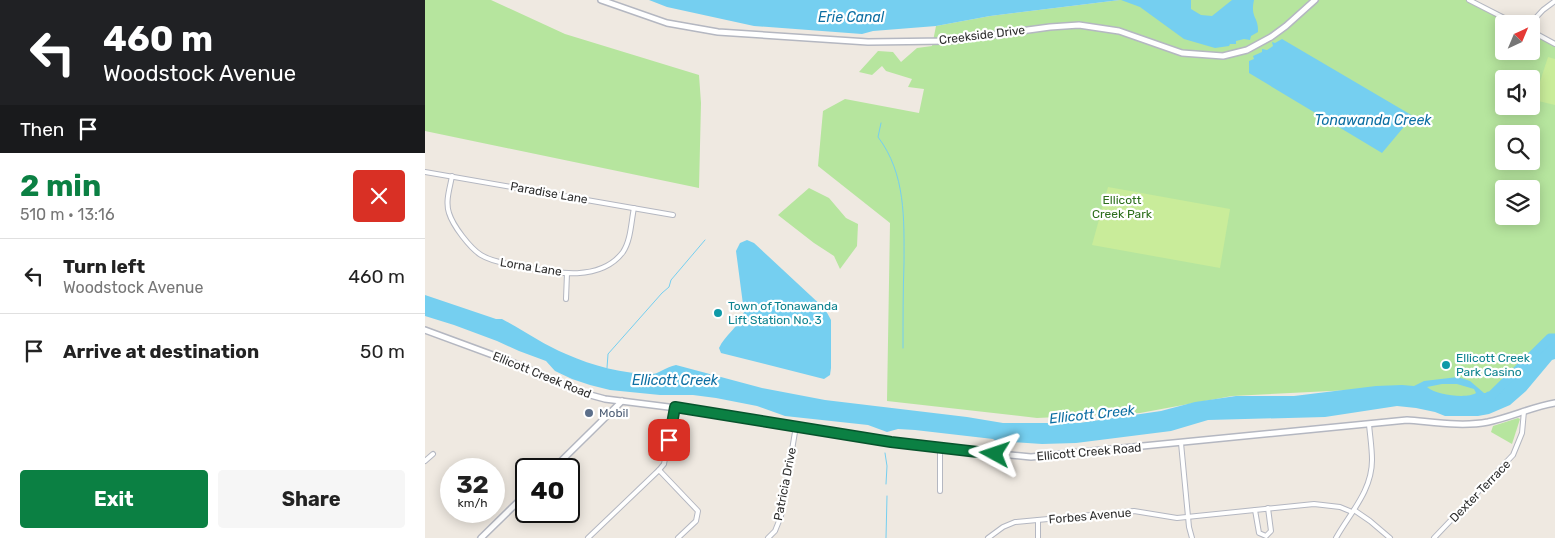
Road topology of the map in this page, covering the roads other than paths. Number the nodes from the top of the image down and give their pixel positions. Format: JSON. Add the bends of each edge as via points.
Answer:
{"nodes":[{"id":1,"x":601,"y":0,"type":"edge"},
{"id":2,"x":1315,"y":0,"type":"edge"},
{"id":3,"x":1469,"y":0,"type":"edge"},
{"id":4,"x":1555,"y":1,"type":"edge"},
{"id":5,"x":1498,"y":15,"type":"edge"},
{"id":6,"x":1539,"y":15,"type":"edge"},
{"id":7,"x":1540,"y":36,"type":"edge"},
{"id":8,"x":1555,"y":44,"type":"edge"},
{"id":9,"x":425,"y":172,"type":"edge"},
{"id":10,"x":452,"y":176,"type":"junction"},
{"id":11,"x":634,"y":208,"type":"junction"},
{"id":12,"x":673,"y":215,"type":"dead end"},
{"id":13,"x":567,"y":273,"type":"junction"},
{"id":14,"x":566,"y":299,"type":"dead end"},
{"id":15,"x":425,"y":330,"type":"edge"},
{"id":16,"x":622,"y":401,"type":"junction"},
{"id":17,"x":1555,"y":403,"type":"edge"},
{"id":18,"x":675,"y":407,"type":"junction"},
{"id":19,"x":1524,"y":411,"type":"junction"},
{"id":20,"x":1369,"y":424,"type":"junction"},
{"id":21,"x":796,"y":426,"type":"junction"},
{"id":22,"x":1181,"y":443,"type":"junction"},
{"id":23,"x":940,"y":448,"type":"junction"},
{"id":24,"x":433,"y":454,"type":"dead end"},
{"id":25,"x":564,"y":458,"type":"edge"},
{"id":26,"x":425,"y":462,"type":"edge"},
{"id":27,"x":659,"y":470,"type":"junction"},
{"id":28,"x":940,"y":491,"type":"dead end"},
{"id":29,"x":515,"y":505,"type":"edge"},
{"id":30,"x":1268,"y":508,"type":"junction"},
{"id":31,"x":1255,"y":510,"type":"junction"},
{"id":32,"x":1353,"y":511,"type":"junction"},
{"id":33,"x":1188,"y":517,"type":"junction"},
{"id":34,"x":1038,"y":520,"type":"junction"},
{"id":35,"x":773,"y":533,"type":"junction"},
{"id":36,"x":681,"y":537,"type":"edge"},
{"id":37,"x":481,"y":538,"type":"edge"},
{"id":38,"x":588,"y":538,"type":"edge"},
{"id":39,"x":768,"y":538,"type":"edge"},
{"id":40,"x":778,"y":538,"type":"edge"},
{"id":41,"x":988,"y":538,"type":"edge"},
{"id":42,"x":1038,"y":538,"type":"edge"},
{"id":43,"x":1192,"y":538,"type":"edge"},
{"id":44,"x":1336,"y":538,"type":"edge"},
{"id":45,"x":1390,"y":538,"type":"edge"},
{"id":46,"x":1434,"y":538,"type":"edge"}],
"edges":[{"from":1,"to":2,"type":"street","name":"Creekside Drive","via":[[706,31],[868,42],[947,41],[1079,24],[1119,31],[1182,53],[1223,56],[1247,50],[1271,37]]},
{"from":3,"to":5,"type":"street"},
{"from":4,"to":6,"type":"street"},
{"from":7,"to":8,"type":"street"},
{"from":9,"to":10,"type":"street","name":"Paradise Lane"},
{"from":10,"to":11,"type":"street","name":"Paradise Lane"},
{"from":10,"to":13,"type":"street","name":"Lorna Lane","via":[[447,200],[449,215],[475,251],[494,261]]},
{"from":11,"to":12,"type":"street","name":"Paradise Lane"},
{"from":11,"to":13,"type":"street","name":"Lorna Lane","via":[[628,241],[618,257],[597,269]]},
{"from":13,"to":14,"type":"street"},
{"from":15,"to":16,"type":"street","name":"Ellicott Creek Road","via":[[583,393]]},
{"from":16,"to":18,"type":"street","name":"Ellicott Creek Road"},
{"from":16,"to":25,"type":"street"},
{"from":17,"to":19,"type":"street","name":"Ellicott Creek Road"},
{"from":18,"to":21,"type":"street","name":"Ellicott Creek Road"},
{"from":18,"to":27,"type":"street","via":[[666,458]]},
{"from":19,"to":20,"type":"street","name":"Ellicott Creek Road","via":[[1486,422],[1463,424],[1407,420]]},
{"from":19,"to":46,"type":"street","name":"Dexter Terrace","via":[[1523,433],[1513,455]]},
{"from":20,"to":22,"type":"street","name":"Ellicott Creek Road"},
{"from":20,"to":32,"type":"street","via":[[1371,470],[1362,497]]},
{"from":21,"to":23,"type":"street","name":"Ellicott Creek Road"},
{"from":21,"to":35,"type":"street","name":"Patricia Drive","via":[[781,516]]},
{"from":22,"to":23,"type":"street","name":"Ellicott Creek Road","via":[[1031,457]]},
{"from":22,"to":33,"type":"street"},
{"from":23,"to":28,"type":"street"},
{"from":24,"to":26,"type":"street"},
{"from":27,"to":36,"type":"street","via":[[698,511],[696,521]]},
{"from":27,"to":38,"type":"street"},
{"from":29,"to":37,"type":"street"},
{"from":30,"to":31,"type":"street","name":"Forbes Avenue"},
{"from":30,"to":31,"type":"street","via":[[1271,531],[1266,536],[1259,533]]},
{"from":30,"to":32,"type":"street","name":"Forbes Avenue","via":[[1323,504]]},
{"from":31,"to":33,"type":"street","name":"Forbes Avenue"},
{"from":32,"to":44,"type":"street"},
{"from":32,"to":45,"type":"street","name":"Forbes Avenue"},
{"from":33,"to":34,"type":"street","name":"Forbes Avenue","via":[[1134,511]]},
{"from":33,"to":43,"type":"street"},
{"from":34,"to":41,"type":"street","name":"Forbes Avenue","via":[[1009,524]]},
{"from":34,"to":42,"type":"street"},
{"from":35,"to":39,"type":"street","name":"Patricia Drive"},
{"from":35,"to":40,"type":"street"}]}
